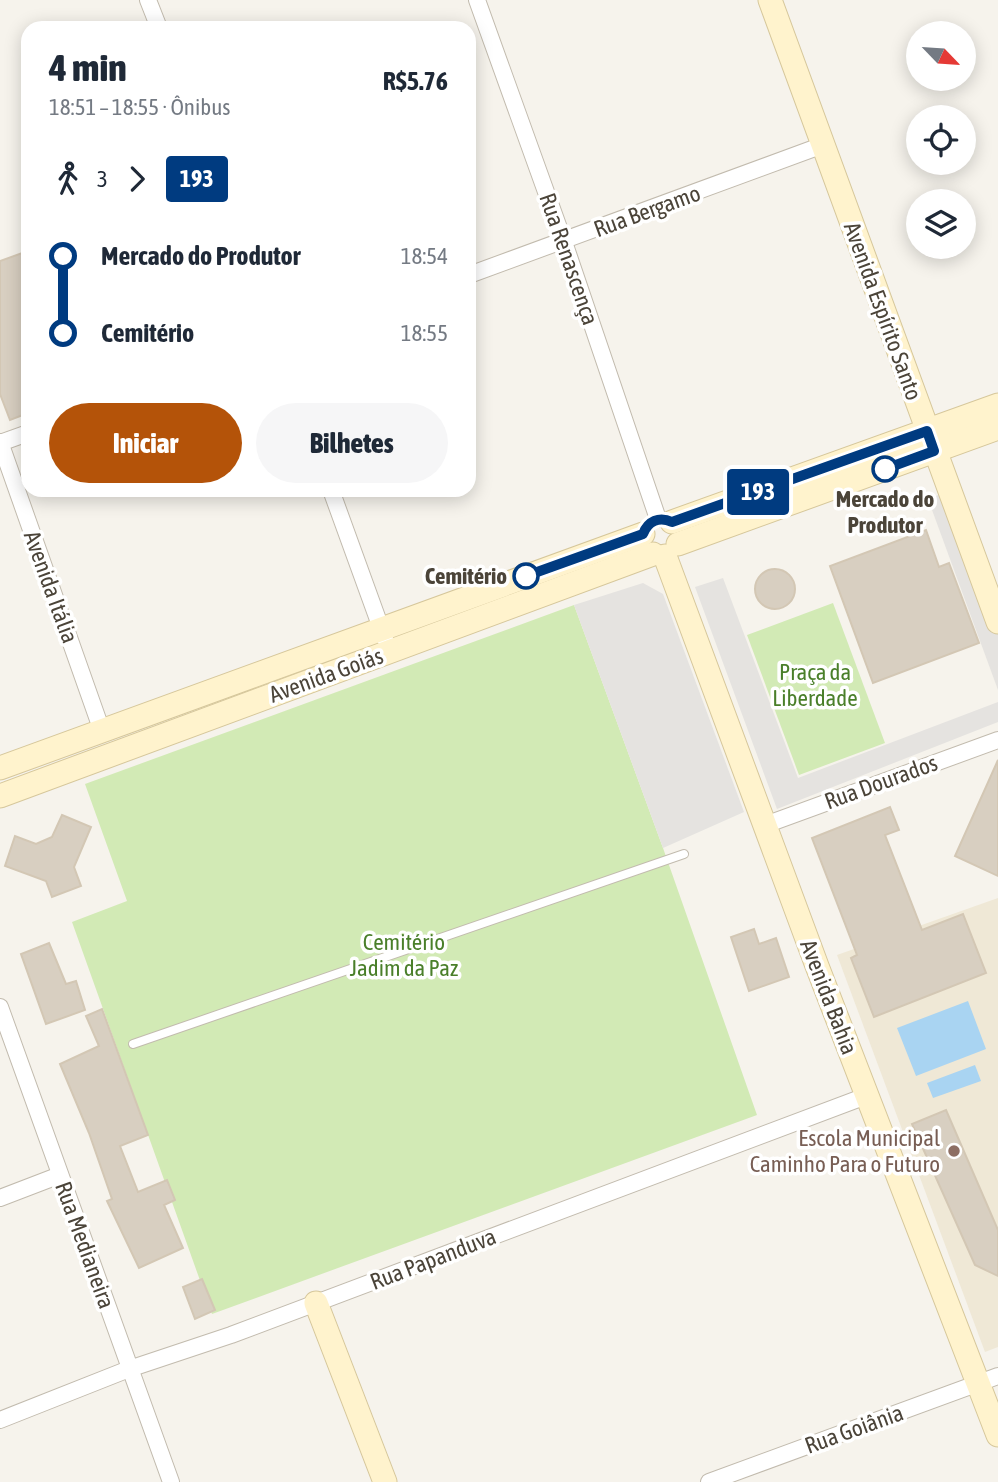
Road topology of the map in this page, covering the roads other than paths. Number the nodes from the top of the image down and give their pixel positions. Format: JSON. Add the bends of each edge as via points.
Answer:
{"nodes":[{"id":1,"x":148,"y":0,"type":"edge"},
{"id":2,"x":477,"y":0,"type":"edge"},
{"id":3,"x":770,"y":0,"type":"edge"},
{"id":4,"x":156,"y":21,"type":"edge"},
{"id":5,"x":823,"y":145,"type":"junction"},
{"id":6,"x":564,"y":242,"type":"junction"},
{"id":7,"x":476,"y":273,"type":"edge"},
{"id":8,"x":998,"y":405,"type":"edge"},
{"id":9,"x":998,"y":428,"type":"edge"},
{"id":10,"x":21,"y":436,"type":"edge"},
{"id":11,"x":930,"y":441,"type":"junction"},
{"id":12,"x":0,"y":443,"type":"edge"},
{"id":13,"x":334,"y":497,"type":"edge"},
{"id":14,"x":661,"y":538,"type":"junction"},
{"id":15,"x":998,"y":622,"type":"edge"},
{"id":16,"x":381,"y":629,"type":"junction"},
{"id":17,"x":390,"y":652,"type":"junction"},
{"id":18,"x":102,"y":731,"type":"junction"},
{"id":19,"x":998,"y":740,"type":"edge"},
{"id":20,"x":0,"y":768,"type":"edge"},
{"id":21,"x":0,"y":796,"type":"edge"},
{"id":22,"x":765,"y":825,"type":"junction"},
{"id":23,"x":684,"y":854,"type":"dead end"},
{"id":24,"x":0,"y":1007,"type":"edge"},
{"id":25,"x":133,"y":1044,"type":"dead end"},
{"id":26,"x":866,"y":1096,"type":"junction"},
{"id":27,"x":60,"y":1175,"type":"junction"},
{"id":28,"x":0,"y":1198,"type":"edge"},
{"id":29,"x":316,"y":1303,"type":"junction"},
{"id":30,"x":130,"y":1368,"type":"junction"},
{"id":31,"x":989,"y":1380,"type":"edge"},
{"id":32,"x":0,"y":1420,"type":"edge"},
{"id":33,"x":998,"y":1435,"type":"edge"},
{"id":34,"x":171,"y":1482,"type":"edge"},
{"id":35,"x":385,"y":1482,"type":"edge"},
{"id":36,"x":709,"y":1482,"type":"edge"}],
"edges":[{"from":1,"to":4,"type":"street"},
{"from":2,"to":6,"type":"street","name":"Rua Renascença"},
{"from":3,"to":5,"type":"main road","name":"Avenida Espírito Santo"},
{"from":5,"to":6,"type":"street","name":"Rua Bergamo"},
{"from":5,"to":11,"type":"main road","name":"Avenida Espírito Santo"},
{"from":6,"to":7,"type":"street","name":"Rua Bergamo"},
{"from":6,"to":14,"type":"street","name":"Rua Renascença"},
{"from":8,"to":11,"type":"main road","name":"Avenida Goiás"},
{"from":9,"to":11,"type":"main road","name":"Avenida Goiás"},
{"from":10,"to":12,"type":"street"},
{"from":11,"to":14,"type":"main road","name":"Avenida Goiás"},
{"from":11,"to":15,"type":"main road","name":"Avenida Espírito Santo"},
{"from":12,"to":18,"type":"street","name":"Avenida Itália"},
{"from":13,"to":16,"type":"street"},
{"from":14,"to":16,"type":"main road","name":"Avenida Goiás"},
{"from":14,"to":17,"type":"main road","name":"Avenida Goiás"},
{"from":14,"to":22,"type":"main road","name":"Avenida Bahia"},
{"from":16,"to":17,"type":"street"},
{"from":16,"to":18,"type":"main road","name":"Avenida Goiás"},
{"from":17,"to":21,"type":"main road","name":"Avenida Goiás"},
{"from":18,"to":20,"type":"main road","name":"Avenida Goiás"},
{"from":19,"to":22,"type":"street","name":"Rua Dourados"},
{"from":22,"to":26,"type":"main road","name":"Avenida Bahia"},
{"from":23,"to":25,"type":"lane"},
{"from":24,"to":27,"type":"street","name":"Rua Medianeira"},
{"from":26,"to":29,"type":"street","name":"Rua Papanduva"},
{"from":26,"to":31,"type":"main road","name":"Avenida Bahia"},
{"from":27,"to":28,"type":"street"},
{"from":27,"to":30,"type":"street","name":"Rua Medianeira"},
{"from":29,"to":30,"type":"street","name":"Rua Papanduva"},
{"from":29,"to":35,"type":"main road"},
{"from":30,"to":32,"type":"street","name":"Rua Papanduva"},
{"from":30,"to":34,"type":"street","name":"Rua Medianeira"},
{"from":31,"to":33,"type":"main road","name":"Avenida Bahia"},
{"from":31,"to":36,"type":"street","name":"Rua Goiânia"}]}
